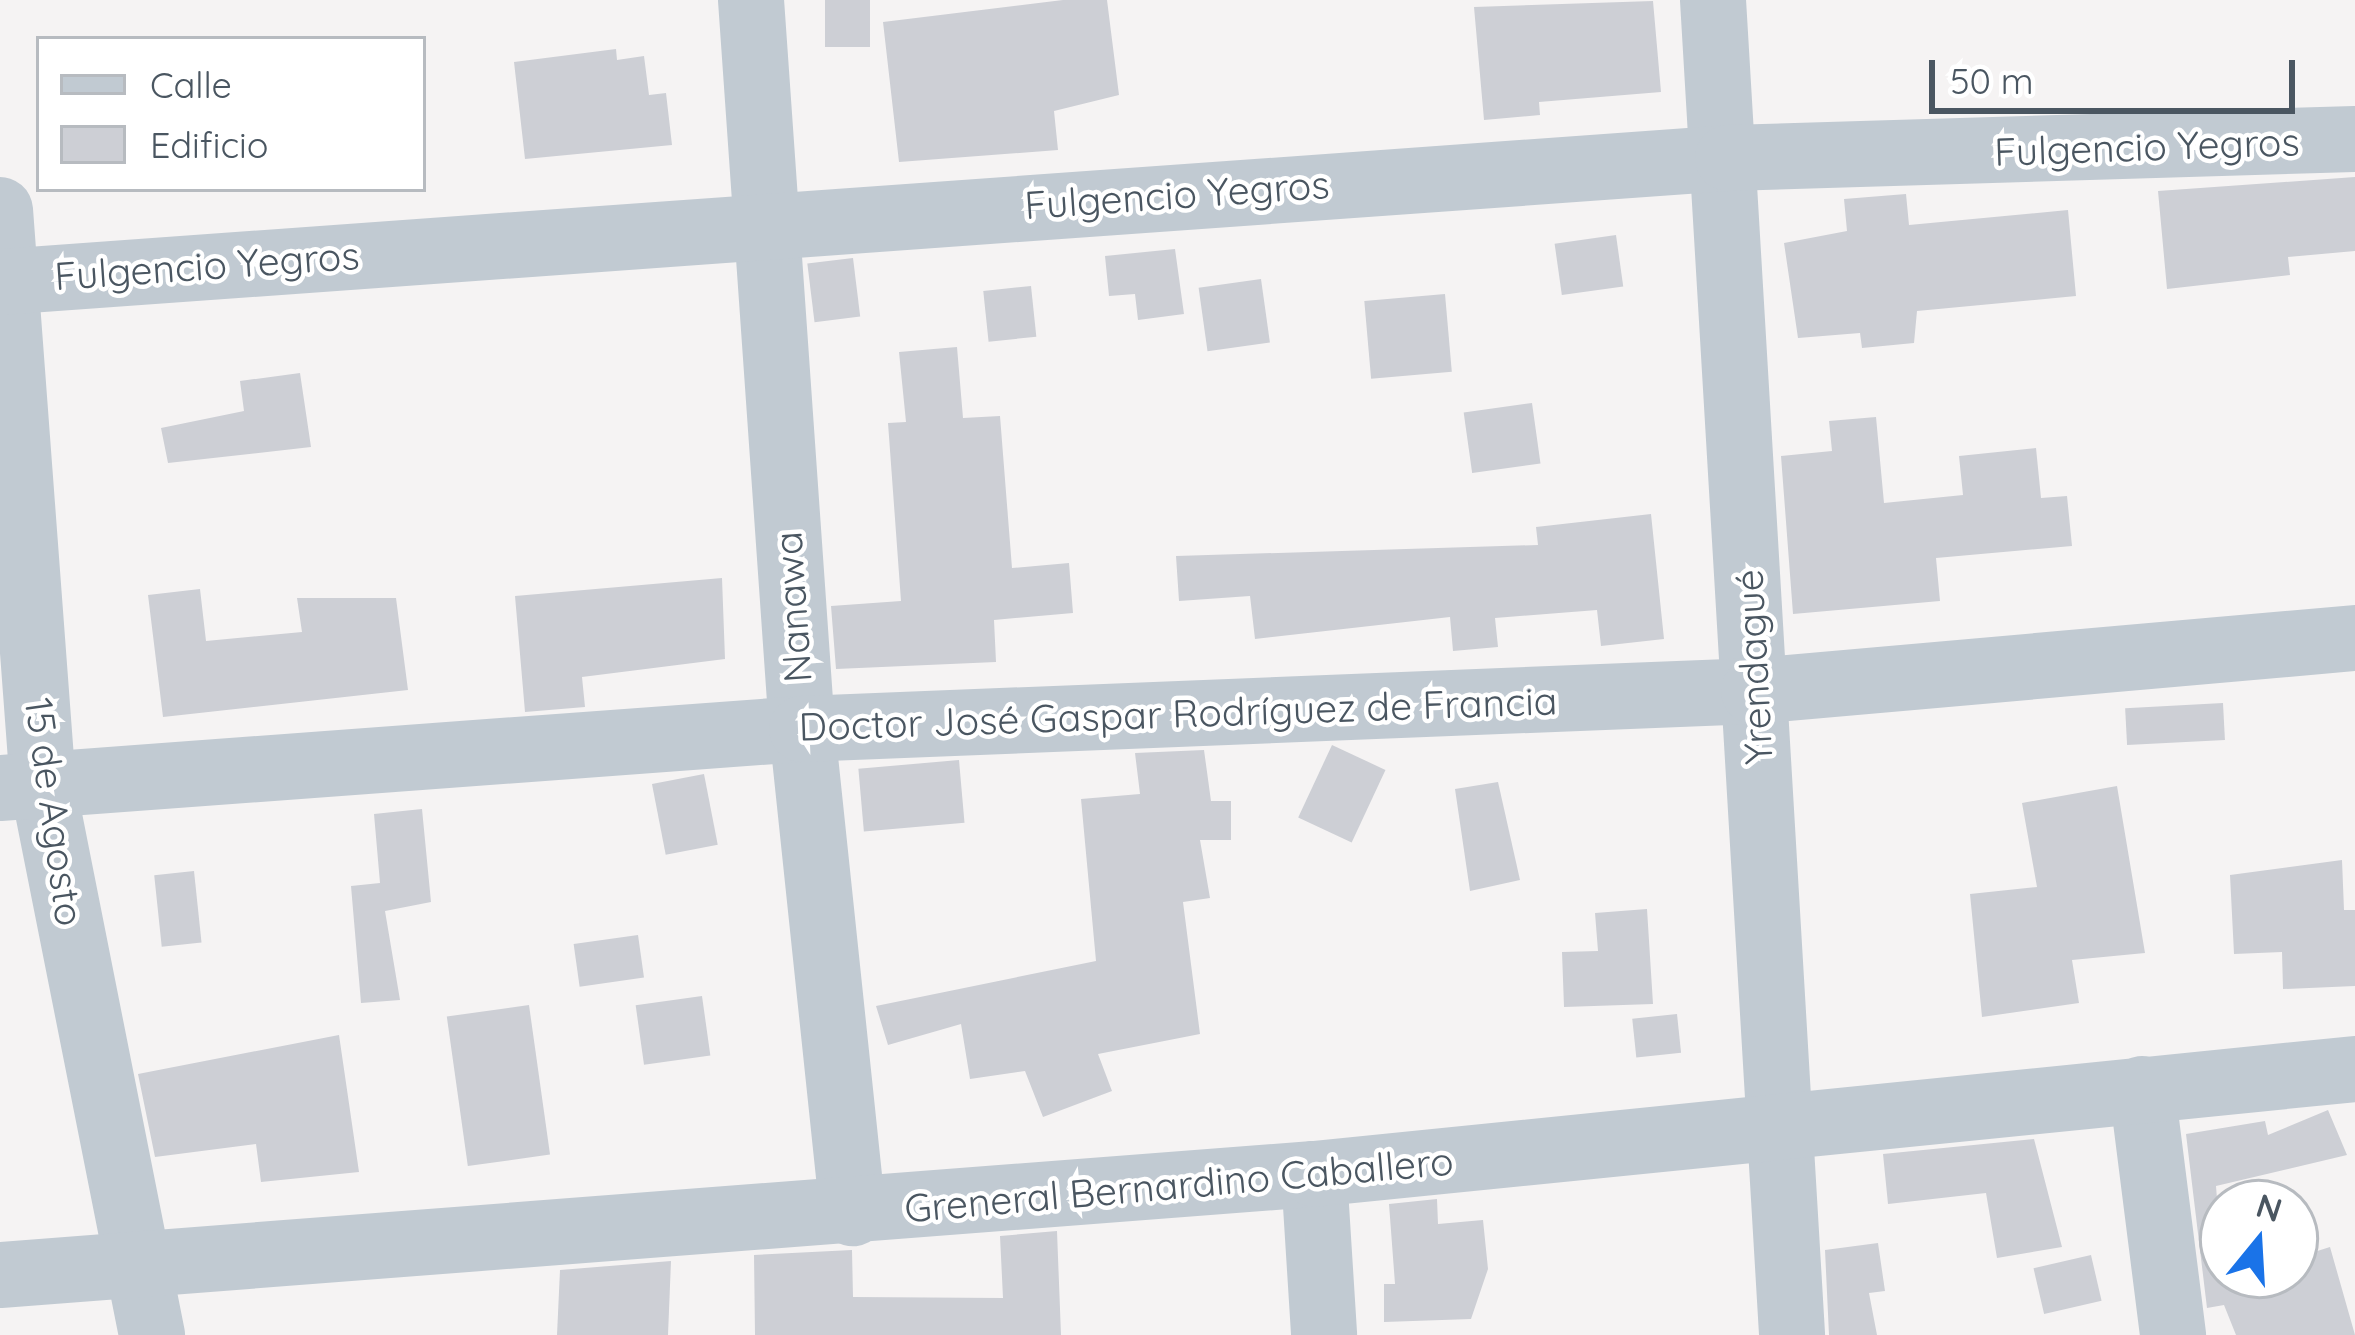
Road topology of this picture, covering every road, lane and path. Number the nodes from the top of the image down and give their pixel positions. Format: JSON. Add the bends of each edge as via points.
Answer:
{"nodes":[{"id":1,"x":752,"y":0,"type":"edge"},
{"id":2,"x":1714,"y":0,"type":"edge"},
{"id":3,"x":2355,"y":139,"type":"edge"},
{"id":4,"x":1728,"y":158,"type":"junction"},
{"id":5,"x":0,"y":210,"type":"edge"},
{"id":6,"x":768,"y":222,"type":"junction"},
{"id":7,"x":3,"y":282,"type":"edge"},
{"id":8,"x":2355,"y":638,"type":"edge"},
{"id":9,"x":1754,"y":691,"type":"junction"},
{"id":10,"x":802,"y":729,"type":"junction"},
{"id":11,"x":21,"y":787,"type":"edge"},
{"id":12,"x":2355,"y":1070,"type":"edge"},
{"id":13,"x":2142,"y":1089,"type":"junction"},
{"id":14,"x":1784,"y":1128,"type":"junction"},
{"id":15,"x":1314,"y":1174,"type":"junction"},
{"id":16,"x":853,"y":1213,"type":"junction"},
{"id":17,"x":136,"y":1268,"type":"junction"},
{"id":18,"x":0,"y":1274,"type":"edge"},
{"id":19,"x":152,"y":1335,"type":"edge"},
{"id":20,"x":1324,"y":1335,"type":"edge"},
{"id":21,"x":1792,"y":1335,"type":"edge"},
{"id":22,"x":2173,"y":1335,"type":"edge"}],
"edges":[{"from":1,"to":6,"type":"street","name":"Nanawa"},
{"from":2,"to":4,"type":"street","name":"Yrendagué"},
{"from":3,"to":4,"type":"street","name":"Fulgencio Yegros"},
{"from":4,"to":6,"type":"street","name":"Fulgencio Yegros"},
{"from":4,"to":9,"type":"street","name":"Yrendagué"},
{"from":5,"to":7,"type":"street","name":"15 de Agosto"},
{"from":6,"to":7,"type":"street","name":"Fulgencio Yegros"},
{"from":6,"to":10,"type":"street","name":"Nanawa"},
{"from":7,"to":11,"type":"street","name":"15 de Agosto"},
{"from":8,"to":9,"type":"street","name":"Doctor José Gaspar Rodríguez de Francia"},
{"from":9,"to":10,"type":"street","name":"Doctor José Gaspar Rodríguez de Francia"},
{"from":9,"to":14,"type":"street","name":"Yrendagué"},
{"from":10,"to":11,"type":"street","name":"Doctor José Gaspar Rodríguez de Francia"},
{"from":10,"to":16,"type":"street","name":"Nanawa"},
{"from":11,"to":17,"type":"street","name":"15 de Agosto"},
{"from":12,"to":13,"type":"street","name":"Greneral Bernardino Caballero"},
{"from":13,"to":14,"type":"street","name":"Greneral Bernardino Caballero"},
{"from":13,"to":22,"type":"street"},
{"from":14,"to":15,"type":"street","name":"Greneral Bernardino Caballero"},
{"from":14,"to":21,"type":"street","name":"Yrendagué"},
{"from":15,"to":16,"type":"street","name":"Greneral Bernardino Caballero"},
{"from":15,"to":20,"type":"street"},
{"from":16,"to":17,"type":"street","name":"Greneral Bernardino Caballero"},
{"from":17,"to":18,"type":"street","name":"Greneral Bernardino Caballero"},
{"from":17,"to":19,"type":"street","name":"15 de Agosto"}]}
